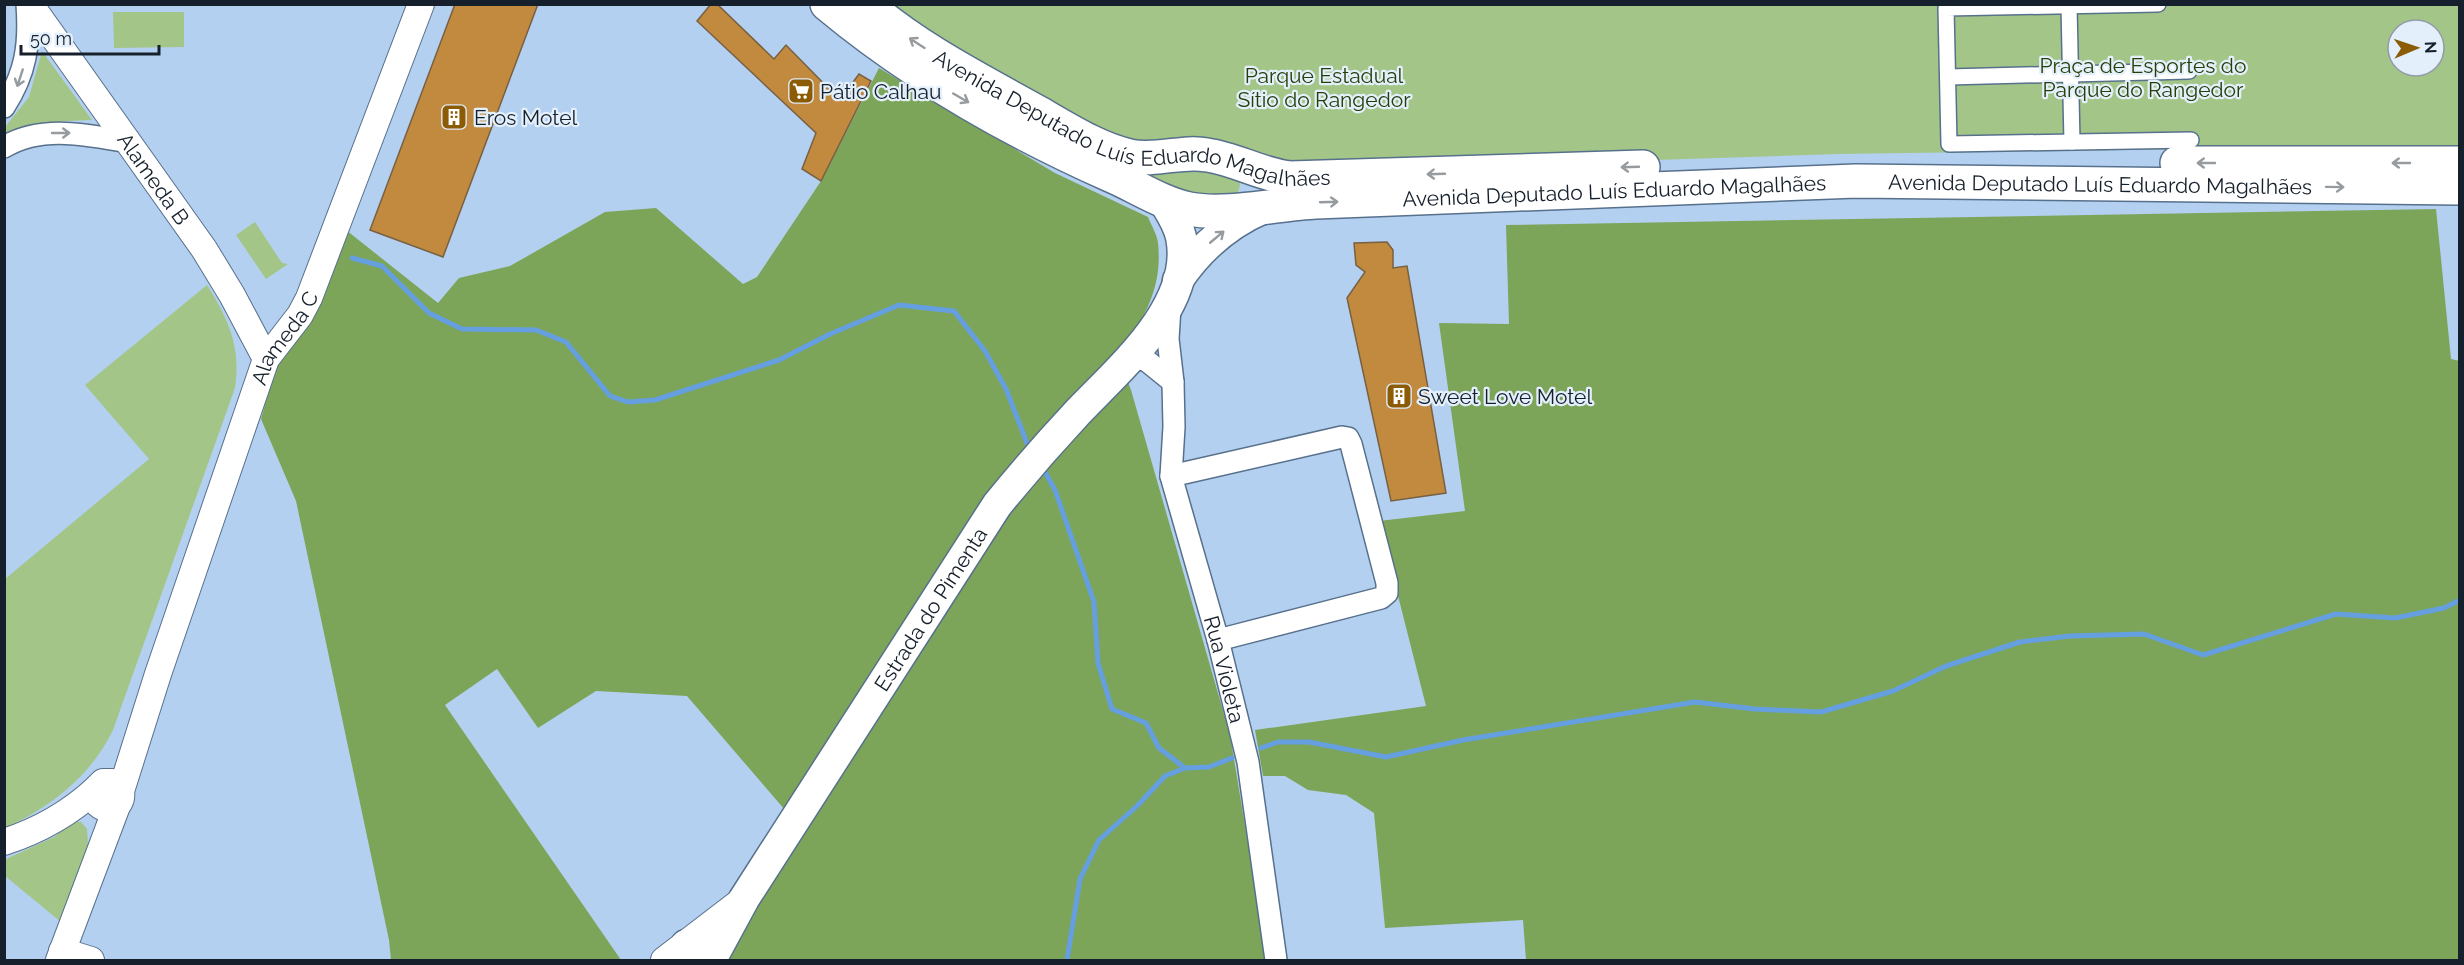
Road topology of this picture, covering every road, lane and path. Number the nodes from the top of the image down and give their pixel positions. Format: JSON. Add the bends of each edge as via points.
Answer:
{"nodes":[{"id":1,"x":28,"y":4,"type":"edge"},
{"id":2,"x":421,"y":4,"type":"edge"},
{"id":3,"x":827,"y":4,"type":"edge"},
{"id":4,"x":866,"y":4,"type":"edge"},
{"id":5,"x":2158,"y":4,"type":"edge"},
{"id":6,"x":1947,"y":6,"type":"edge"},
{"id":7,"x":2069,"y":6,"type":"junction"},
{"id":8,"x":2188,"y":71,"type":"dead end"},
{"id":9,"x":2071,"y":74,"type":"junction"},
{"id":10,"x":1948,"y":77,"type":"junction"},
{"id":11,"x":4,"y":108,"type":"edge"},
{"id":12,"x":2191,"y":140,"type":"dead end"},
{"id":13,"x":129,"y":142,"type":"junction"},
{"id":14,"x":2072,"y":142,"type":"junction"},
{"id":15,"x":4,"y":147,"type":"edge"},
{"id":16,"x":1239,"y":163,"type":"junction"},
{"id":17,"x":2460,"y":163,"type":"edge"},
{"id":18,"x":2460,"y":188,"type":"edge"},
{"id":19,"x":1163,"y":200,"type":"junction"},
{"id":20,"x":1271,"y":205,"type":"junction"},
{"id":21,"x":1227,"y":210,"type":"junction"},
{"id":22,"x":1174,"y":292,"type":"junction"},
{"id":23,"x":1132,"y":356,"type":"junction"},
{"id":24,"x":266,"y":359,"type":"junction"},
{"id":25,"x":1173,"y":382,"type":"junction"},
{"id":26,"x":1171,"y":476,"type":"junction"},
{"id":27,"x":1218,"y":640,"type":"junction"},
{"id":28,"x":106,"y":796,"type":"junction"},
{"id":29,"x":4,"y":842,"type":"edge"},
{"id":30,"x":744,"y":899,"type":"junction"},
{"id":31,"x":685,"y":955,"type":"edge"},
{"id":32,"x":60,"y":956,"type":"edge"},
{"id":33,"x":91,"y":960,"type":"edge"},
{"id":34,"x":711,"y":960,"type":"edge"},
{"id":35,"x":1276,"y":960,"type":"edge"}],
"edges":[{"from":1,"to":11,"type":"street","one_way":true,"via":[[25,62],[18,87]]},
{"from":1,"to":13,"type":"street","name":"Alameda B"},
{"from":2,"to":24,"type":"street","name":"Alameda C","via":[[313,289],[300,315]]},
{"from":3,"to":19,"type":"main road","name":"Avenida Deputado Luís Eduardo Magalhães","one_way":true,"via":[[878,46],[965,100],[1066,155]]},
{"from":16,"to":4,"type":"main road","name":"Avenida Deputado Luís Eduardo Magalhães","one_way":true,"via":[[1205,154],[1139,158],[1112,150],[977,79],[917,43]]},
{"from":5,"to":7,"type":"street"},
{"from":6,"to":7,"type":"street"},
{"from":6,"to":10,"type":"street"},
{"from":7,"to":9,"type":"street"},
{"from":8,"to":9,"type":"street"},
{"from":9,"to":10,"type":"street"},
{"from":9,"to":14,"type":"street"},
{"from":10,"to":14,"type":"street","via":[[1949,144]]},
{"from":12,"to":14,"type":"street"},
{"from":15,"to":13,"type":"street","one_way":true,"via":[[51,133]]},
{"from":13,"to":24,"type":"street","name":"Alameda B","via":[[204,249]]},
{"from":17,"to":16,"type":"main road","name":"Avenida Deputado Luís Eduardo Magalhães","one_way":true,"via":[[1857,160],[1290,178]]},
{"from":16,"to":21,"type":"main road","via":[[1250,176],[1251,191],[1242,204]]},
{"from":20,"to":18,"type":"main road","name":"Avenida Deputado Luís Eduardo Magalhães","one_way":true,"via":[[1856,181]]},
{"from":19,"to":21,"type":"main road","name":"Avenida Deputado Luís Eduardo Magalhães","via":[[1190,209]]},
{"from":19,"to":22,"type":"main road","name":"Estrada do Pimenta","via":[[1181,239]]},
{"from":20,"to":21,"type":"main road","name":"Avenida Deputado Luís Eduardo Magalhães"},
{"from":22,"to":20,"type":"main road","name":"Estrada do Pimenta","one_way":true,"via":[[1194,259],[1225,230]]},
{"from":22,"to":23,"type":"main road","name":"Estrada do Pimenta","via":[[1151,334]]},
{"from":22,"to":25,"type":"street","name":"Rua Violeta","via":[[1168,339]]},
{"from":23,"to":25,"type":"street","via":[[1147,361]]},
{"from":23,"to":30,"type":"main road","name":"Estrada do Pimenta","via":[[997,505]]},
{"from":24,"to":28,"type":"street","name":"Alameda C","via":[[158,674]]},
{"from":25,"to":26,"type":"street","name":"Rua Violeta"},
{"from":26,"to":27,"type":"street","name":"Rua Violeta"},
{"from":26,"to":27,"type":"street","via":[[1342,437],[1351,444],[1387,592],[1380,598]]},
{"from":27,"to":35,"type":"street","name":"Rua Violeta","via":[[1248,762]]},
{"from":28,"to":29,"type":"street"},
{"from":28,"to":32,"type":"street","name":"Alameda C","via":[[92,872]]},
{"from":30,"to":31,"type":"street"},
{"from":30,"to":34,"type":"main road","name":"Estrada do Pimenta"},
{"from":32,"to":33,"type":"street"}]}
